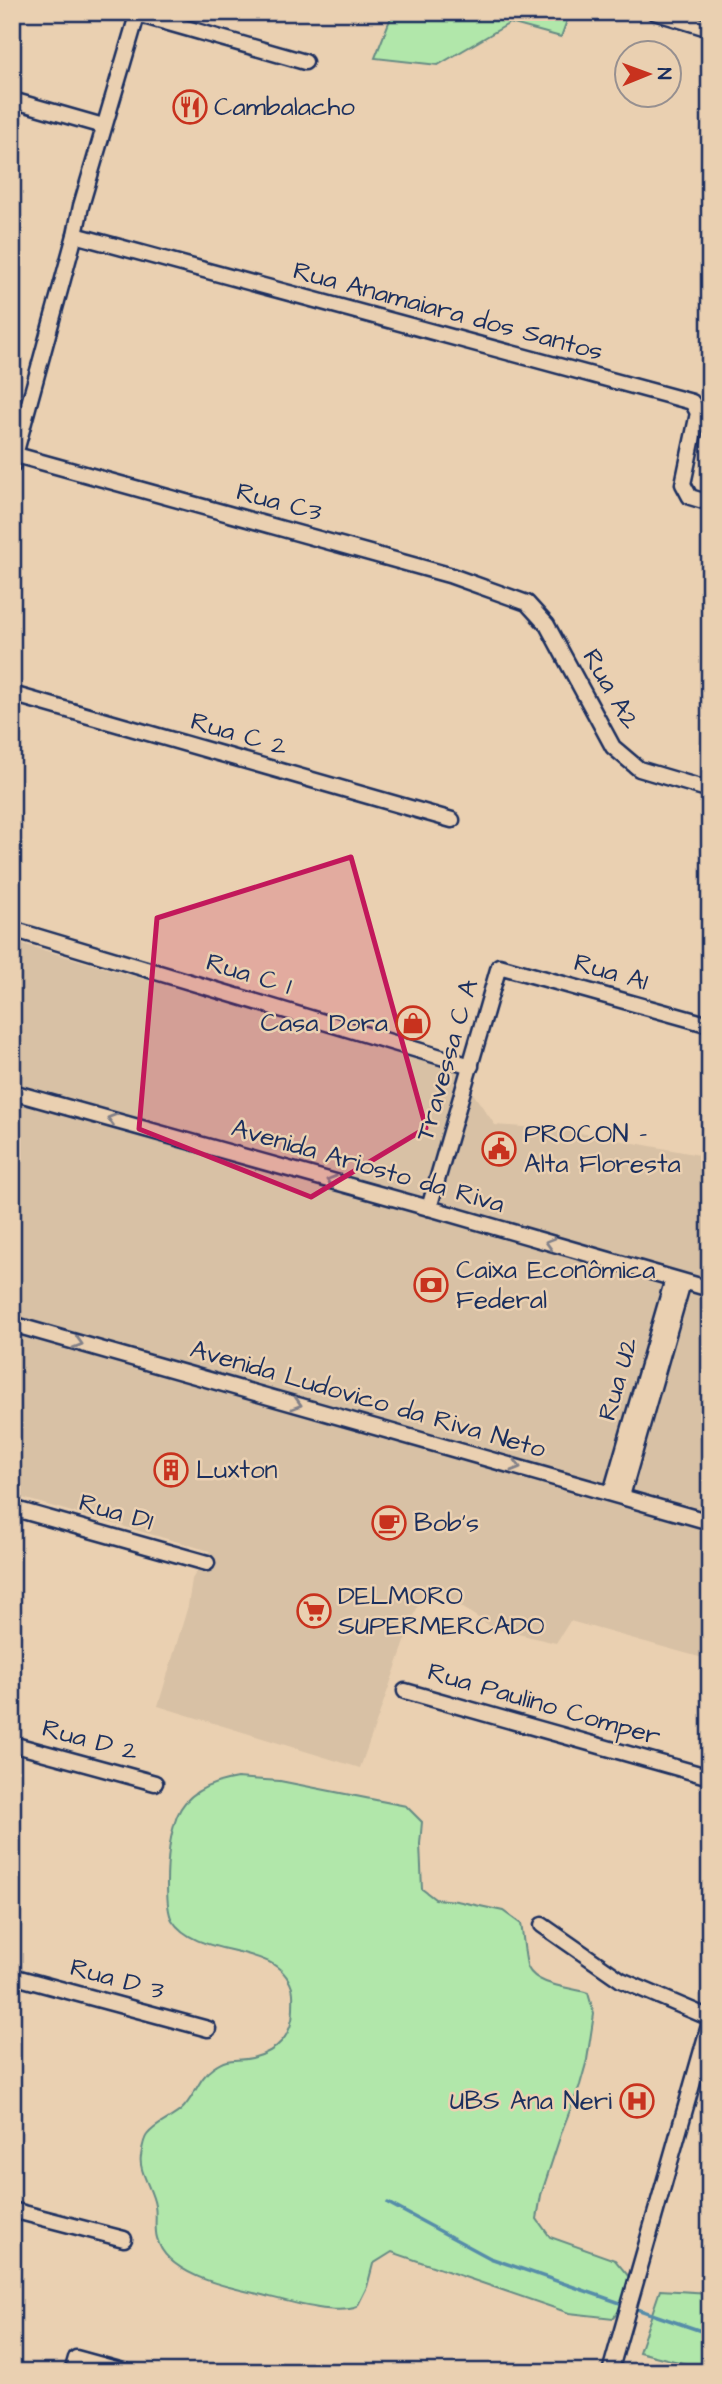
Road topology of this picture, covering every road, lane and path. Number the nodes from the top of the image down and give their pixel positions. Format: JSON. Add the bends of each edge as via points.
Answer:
{"nodes":[{"id":1,"x":654,"y":12,"type":"edge"},
{"id":2,"x":138,"y":13,"type":"edge"},
{"id":3,"x":710,"y":29,"type":"edge"},
{"id":4,"x":305,"y":62,"type":"dead end"},
{"id":5,"x":12,"y":100,"type":"edge"},
{"id":6,"x":103,"y":127,"type":"junction"},
{"id":7,"x":75,"y":235,"type":"junction"},
{"id":8,"x":14,"y":461,"type":"edge"},
{"id":9,"x":710,"y":503,"type":"edge"},
{"id":10,"x":527,"y":603,"type":"joint"},
{"id":11,"x":12,"y":694,"type":"edge"},
{"id":12,"x":710,"y":790,"type":"edge"},
{"id":13,"x":452,"y":820,"type":"dead end"},
{"id":14,"x":12,"y":929,"type":"edge"},
{"id":15,"x":499,"y":966,"type":"joint"},
{"id":16,"x":710,"y":1025,"type":"edge"},
{"id":17,"x":471,"y":1066,"type":"junction"},
{"id":18,"x":12,"y":1091,"type":"edge"},
{"id":19,"x":429,"y":1208,"type":"junction"},
{"id":20,"x":678,"y":1281,"type":"junction"},
{"id":21,"x":710,"y":1289,"type":"edge"},
{"id":22,"x":12,"y":1324,"type":"edge"},
{"id":23,"x":617,"y":1495,"type":"junction"},
{"id":24,"x":12,"y":1508,"type":"edge"},
{"id":25,"x":710,"y":1522,"type":"edge"},
{"id":26,"x":207,"y":1563,"type":"dead end"},
{"id":27,"x":405,"y":1691,"type":"dead end"},
{"id":28,"x":12,"y":1744,"type":"edge"},
{"id":29,"x":710,"y":1777,"type":"edge"},
{"id":30,"x":155,"y":1783,"type":"dead end"},
{"id":31,"x":542,"y":1925,"type":"dead end"},
{"id":32,"x":12,"y":1976,"type":"edge"},
{"id":33,"x":710,"y":2020,"type":"edge"},
{"id":34,"x":208,"y":2029,"type":"dead end"},
{"id":35,"x":12,"y":2210,"type":"edge"},
{"id":36,"x":124,"y":2239,"type":"dead end"},
{"id":37,"x":74,"y":2365,"type":"edge"},
{"id":38,"x":127,"y":2372,"type":"edge"},
{"id":39,"x":610,"y":2372,"type":"edge"}],
"edges":[{"from":1,"to":3,"type":"street"},
{"from":2,"to":4,"type":"street"},
{"from":2,"to":6,"type":"street"},
{"from":5,"to":6,"type":"street"},
{"from":6,"to":7,"type":"street"},
{"from":7,"to":8,"type":"street"},
{"from":7,"to":9,"type":"street","name":"Rua Anamaiara dos Santos","via":[[692,402],[698,412],[683,484],[690,497]]},
{"from":8,"to":10,"type":"street","name":"Rua C3","via":[[449,575]]},
{"from":10,"to":12,"type":"street","name":"Rua A2","via":[[547,625],[613,747],[639,769]]},
{"from":11,"to":13,"type":"street","name":"Rua C 2"},
{"from":14,"to":17,"type":"street","name":"Rua C 1"},
{"from":15,"to":16,"type":"street","name":"Rua A1"},
{"from":15,"to":17,"type":"street","name":"Travessa C A"},
{"from":17,"to":19,"type":"street","name":"Travessa C A"},
{"from":19,"to":18,"type":"street","name":"Avenida Ariosto da Riva","one_way":true},
{"from":20,"to":19,"type":"street","name":"Avenida Ariosto da Riva","one_way":true},
{"from":20,"to":21,"type":"street","name":"Avenida Ariosto da Riva"},
{"from":20,"to":23,"type":"street","name":"Rua U2"},
{"from":22,"to":23,"type":"street","name":"Avenida Ludovico da Riva Neto","one_way":true},
{"from":23,"to":25,"type":"street","name":"Avenida Ludovico da Riva Neto"},
{"from":24,"to":26,"type":"street","name":"Rua D1"},
{"from":27,"to":29,"type":"street","name":"Rua Paulino Comper"},
{"from":28,"to":30,"type":"street","name":"Rua D 2"},
{"from":31,"to":33,"type":"street","via":[[621,1980]]},
{"from":32,"to":34,"type":"street","name":"Rua D 3"},
{"from":33,"to":39,"type":"street"},
{"from":35,"to":36,"type":"street"},
{"from":37,"to":38,"type":"street"}]}
